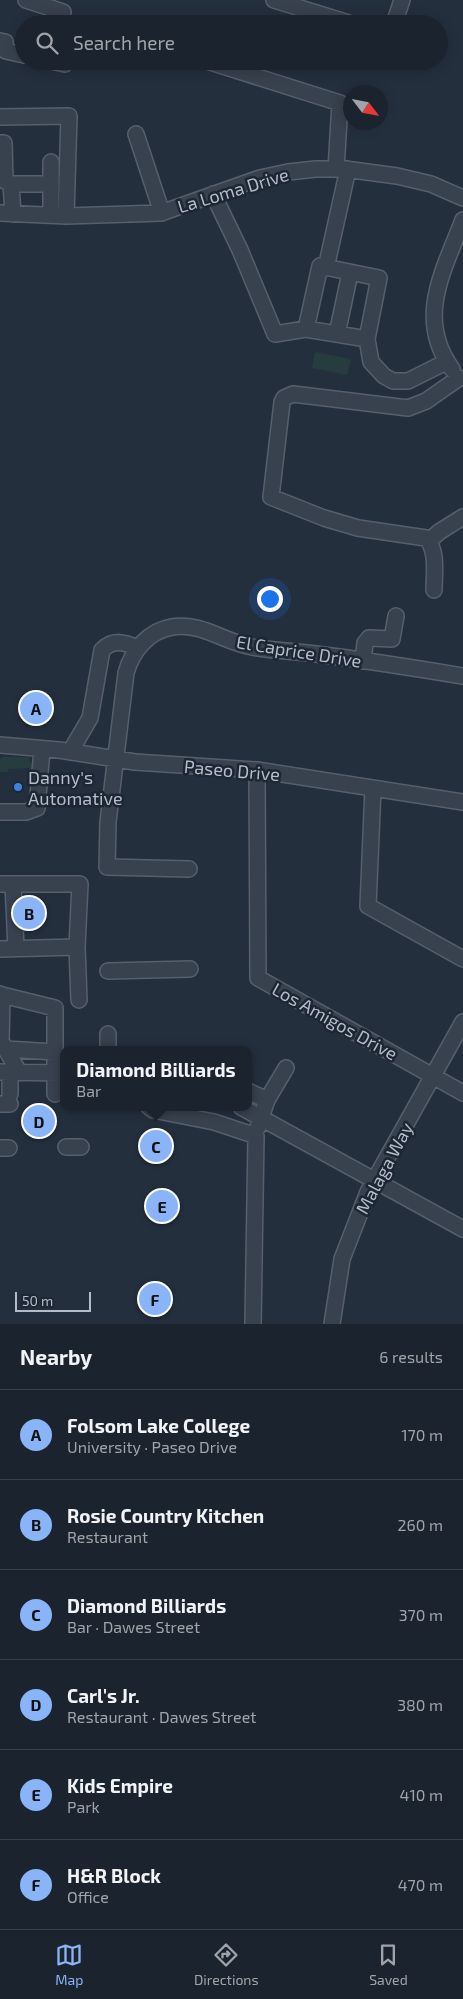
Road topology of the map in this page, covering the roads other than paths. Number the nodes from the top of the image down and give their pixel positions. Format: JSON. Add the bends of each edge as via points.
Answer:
{"nodes":[{"id":1,"x":26,"y":0,"type":"edge"},
{"id":2,"x":274,"y":0,"type":"edge"},
{"id":3,"x":402,"y":0,"type":"edge"},
{"id":4,"x":63,"y":12,"type":"dead end"},
{"id":5,"x":323,"y":15,"type":"edge"},
{"id":6,"x":397,"y":15,"type":"edge"},
{"id":7,"x":0,"y":40,"type":"edge"},
{"id":8,"x":15,"y":53,"type":"edge"},
{"id":9,"x":236,"y":70,"type":"edge"},
{"id":10,"x":0,"y":117,"type":"edge"},
{"id":11,"x":136,"y":134,"type":"dead end"},
{"id":12,"x":0,"y":143,"type":"edge"},
{"id":13,"x":52,"y":162,"type":"dead end"},
{"id":14,"x":342,"y":169,"type":"junction"},
{"id":15,"x":5,"y":181,"type":"edge"},
{"id":16,"x":51,"y":184,"type":"junction"},
{"id":17,"x":213,"y":194,"type":"junction"},
{"id":18,"x":463,"y":198,"type":"edge"},
{"id":19,"x":7,"y":213,"type":"edge"},
{"id":20,"x":162,"y":213,"type":"junction"},
{"id":21,"x":58,"y":216,"type":"junction"},
{"id":22,"x":463,"y":220,"type":"edge"},
{"id":23,"x":326,"y":268,"type":"junction"},
{"id":24,"x":350,"y":272,"type":"junction"},
{"id":25,"x":306,"y":329,"type":"junction"},
{"id":26,"x":337,"y":334,"type":"junction"},
{"id":27,"x":367,"y":339,"type":"junction"},
{"id":28,"x":446,"y":362,"type":"junction"},
{"id":29,"x":461,"y":380,"type":"edge"},
{"id":30,"x":463,"y":517,"type":"edge"},
{"id":31,"x":429,"y":541,"type":"junction"},
{"id":32,"x":434,"y":590,"type":"dead end"},
{"id":33,"x":396,"y":616,"type":"dead end"},
{"id":34,"x":138,"y":648,"type":"junction"},
{"id":35,"x":363,"y":661,"type":"junction"},
{"id":36,"x":463,"y":676,"type":"edge"},
{"id":37,"x":0,"y":745,"type":"edge"},
{"id":38,"x":42,"y":749,"type":"junction"},
{"id":39,"x":70,"y":752,"type":"junction"},
{"id":40,"x":116,"y":759,"type":"junction"},
{"id":41,"x":258,"y":770,"type":"junction"},
{"id":42,"x":373,"y":788,"type":"junction"},
{"id":43,"x":463,"y":802,"type":"edge"},
{"id":44,"x":0,"y":812,"type":"edge"},
{"id":45,"x":189,"y":869,"type":"dead end"},
{"id":46,"x":6,"y":884,"type":"edge"},
{"id":47,"x":77,"y":947,"type":"junction"},
{"id":48,"x":16,"y":948,"type":"junction"},
{"id":49,"x":0,"y":949,"type":"edge"},
{"id":50,"x":463,"y":959,"type":"edge"},
{"id":51,"x":190,"y":970,"type":"dead end"},
{"id":52,"x":108,"y":971,"type":"dead end"},
{"id":53,"x":1,"y":994,"type":"edge"},
{"id":54,"x":79,"y":1000,"type":"dead end"},
{"id":55,"x":463,"y":1022,"type":"edge"},
{"id":56,"x":108,"y":1034,"type":"dead end"},
{"id":57,"x":2,"y":1044,"type":"edge"},
{"id":58,"x":108,"y":1046,"type":"edge"},
{"id":59,"x":55,"y":1052,"type":"junction"},
{"id":60,"x":286,"y":1068,"type":"dead end"},
{"id":61,"x":10,"y":1072,"type":"edge"},
{"id":62,"x":60,"y":1073,"type":"edge"},
{"id":63,"x":433,"y":1076,"type":"junction"},
{"id":64,"x":252,"y":1093,"type":"edge"},
{"id":65,"x":463,"y":1093,"type":"edge"},
{"id":66,"x":55,"y":1094,"type":"dead end"},
{"id":67,"x":267,"y":1100,"type":"junction"},
{"id":68,"x":6,"y":1101,"type":"edge"},
{"id":69,"x":166,"y":1111,"type":"edge"},
{"id":70,"x":248,"y":1111,"type":"edge"},
{"id":71,"x":261,"y":1118,"type":"junction"},
{"id":72,"x":256,"y":1136,"type":"junction"},
{"id":73,"x":375,"y":1180,"type":"junction"},
{"id":74,"x":463,"y":1229,"type":"edge"},
{"id":75,"x":254,"y":1324,"type":"edge"},
{"id":76,"x":332,"y":1324,"type":"edge"}],
"edges":[{"from":1,"to":4,"type":"street"},
{"from":2,"to":5,"type":"street"},
{"from":3,"to":6,"type":"street"},
{"from":7,"to":8,"type":"street","via":[[5,42],[6,51]]},
{"from":9,"to":14,"type":"street","via":[[340,103]]},
{"from":10,"to":21,"type":"street","via":[[69,116]]},
{"from":11,"to":20,"type":"street"},
{"from":12,"to":15,"type":"street","via":[[4,143]]},
{"from":13,"to":16,"type":"street"},
{"from":14,"to":17,"type":"street","name":"La Loma Drive","via":[[288,172]]},
{"from":14,"to":18,"type":"street","name":"La Loma Drive","via":[[432,184]]},
{"from":14,"to":23,"type":"street"},
{"from":15,"to":16,"type":"street"},
{"from":15,"to":19,"type":"street"},
{"from":16,"to":21,"type":"street"},
{"from":17,"to":20,"type":"street","name":"La Loma Drive"},
{"from":17,"to":25,"type":"street","via":[[275,334]]},
{"from":19,"to":21,"type":"street","name":"La Loma Drive"},
{"from":20,"to":21,"type":"street","name":"La Loma Drive"},
{"from":22,"to":28,"type":"street","via":[[436,292],[436,330]]},
{"from":23,"to":24,"type":"street"},
{"from":23,"to":25,"type":"street","via":[[320,266]]},
{"from":24,"to":26,"type":"street"},
{"from":24,"to":27,"type":"street","via":[[379,278]]},
{"from":25,"to":26,"type":"street"},
{"from":26,"to":27,"type":"street"},
{"from":27,"to":28,"type":"street","via":[[371,362],[393,381],[408,381]]},
{"from":28,"to":29,"type":"street"},
{"from":29,"to":31,"type":"street","via":[[408,408],[293,394],[282,402],[271,497],[358,528],[423,537]]},
{"from":30,"to":31,"type":"street"},
{"from":31,"to":32,"type":"street","via":[[434,550]]},
{"from":33,"to":35,"type":"street","via":[[392,639],[368,638],[364,643]]},
{"from":34,"to":35,"type":"street","name":"El Caprice Drive","via":[[160,631],[188,626],[245,646]]},
{"from":34,"to":39,"type":"street","via":[[118,642],[102,650],[90,718]]},
{"from":34,"to":40,"type":"street","name":"El Caprice Drive","via":[[126,674]]},
{"from":35,"to":36,"type":"street","name":"El Caprice Drive"},
{"from":37,"to":38,"type":"street","name":"Paseo Drive"},
{"from":38,"to":39,"type":"street","name":"Paseo Drive"},
{"from":38,"to":44,"type":"street","via":[[37,808],[26,812]]},
{"from":39,"to":40,"type":"street","name":"Paseo Drive"},
{"from":40,"to":41,"type":"street","name":"Paseo Drive"},
{"from":40,"to":45,"type":"street","name":"El Caprice Drive","via":[[108,822],[107,867]]},
{"from":41,"to":42,"type":"street","name":"Paseo Drive"},
{"from":41,"to":63,"type":"street","name":"Los Amigos Drive","via":[[258,978]]},
{"from":42,"to":43,"type":"street","name":"Paseo Drive"},
{"from":42,"to":50,"type":"street","via":[[368,906]]},
{"from":46,"to":47,"type":"street","via":[[80,884]]},
{"from":46,"to":48,"type":"street"},
{"from":47,"to":48,"type":"street"},
{"from":47,"to":54,"type":"street"},
{"from":48,"to":49,"type":"street"},
{"from":51,"to":52,"type":"street"},
{"from":53,"to":57,"type":"street"},
{"from":53,"to":59,"type":"street","via":[[55,1008]]},
{"from":55,"to":63,"type":"street","name":"Malaga Way"},
{"from":56,"to":58,"type":"street"},
{"from":57,"to":59,"type":"street"},
{"from":57,"to":61,"type":"street"},
{"from":59,"to":62,"type":"street"},
{"from":60,"to":67,"type":"street"},
{"from":61,"to":62,"type":"street"},
{"from":61,"to":68,"type":"street"},
{"from":62,"to":66,"type":"street"},
{"from":63,"to":65,"type":"street","name":"Los Amigos Drive"},
{"from":63,"to":73,"type":"street","name":"Malaga Way"},
{"from":64,"to":67,"type":"street"},
{"from":67,"to":71,"type":"street"},
{"from":69,"to":72,"type":"street"},
{"from":70,"to":71,"type":"street"},
{"from":71,"to":72,"type":"street"},
{"from":71,"to":73,"type":"street"},
{"from":72,"to":75,"type":"street"},
{"from":73,"to":74,"type":"street"},
{"from":73,"to":76,"type":"street","name":"Malaga Way","via":[[342,1259]]}]}
